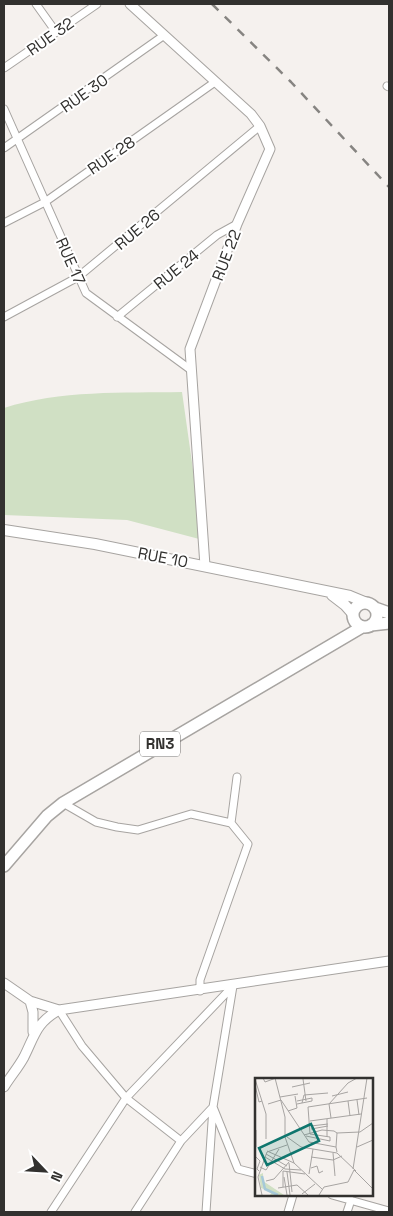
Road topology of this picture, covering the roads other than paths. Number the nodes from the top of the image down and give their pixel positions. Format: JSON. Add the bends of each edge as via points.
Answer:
{"nodes":[{"id":1,"x":36,"y":4,"type":"edge"},
{"id":2,"x":96,"y":4,"type":"edge"},
{"id":3,"x":130,"y":4,"type":"edge"},
{"id":4,"x":56,"y":32,"type":"junction"},
{"id":5,"x":164,"y":36,"type":"junction"},
{"id":6,"x":4,"y":68,"type":"edge"},
{"id":7,"x":215,"y":82,"type":"junction"},
{"id":8,"x":4,"y":109,"type":"edge"},
{"id":9,"x":260,"y":126,"type":"junction"},
{"id":10,"x":17,"y":140,"type":"junction"},
{"id":11,"x":4,"y":148,"type":"edge"},
{"id":12,"x":45,"y":202,"type":"junction"},
{"id":13,"x":4,"y":223,"type":"edge"},
{"id":14,"x":237,"y":224,"type":"junction"},
{"id":15,"x":78,"y":277,"type":"junction"},
{"id":16,"x":4,"y":317,"type":"edge"},
{"id":17,"x":117,"y":317,"type":"junction"},
{"id":18,"x":191,"y":370,"type":"junction"},
{"id":19,"x":4,"y":530,"type":"edge"},
{"id":20,"x":205,"y":566,"type":"junction"},
{"id":21,"x":322,"y":591,"type":"junction"},
{"id":22,"x":371,"y":605,"type":"junction"},
{"id":23,"x":389,"y":613,"type":"edge"},
{"id":24,"x":353,"y":616,"type":"junction"},
{"id":25,"x":389,"y":624,"type":"edge"},
{"id":26,"x":367,"y":626,"type":"junction"},
{"id":27,"x":333,"y":642,"type":"junction"},
{"id":28,"x":237,"y":777,"type":"dead end"},
{"id":29,"x":63,"y":803,"type":"junction"},
{"id":30,"x":231,"y":823,"type":"junction"},
{"id":31,"x":4,"y":866,"type":"edge"},
{"id":32,"x":389,"y":961,"type":"edge"},
{"id":33,"x":4,"y":983,"type":"edge"},
{"id":34,"x":233,"y":986,"type":"junction"},
{"id":35,"x":200,"y":991,"type":"junction"},
{"id":36,"x":30,"y":1001,"type":"junction"},
{"id":37,"x":59,"y":1010,"type":"junction"},
{"id":38,"x":33,"y":1037,"type":"junction"},
{"id":39,"x":4,"y":1087,"type":"edge"},
{"id":40,"x":126,"y":1098,"type":"junction"},
{"id":41,"x":213,"y":1107,"type":"junction"},
{"id":42,"x":181,"y":1141,"type":"junction"},
{"id":43,"x":255,"y":1173,"type":"edge"},
{"id":44,"x":293,"y":1196,"type":"edge"},
{"id":45,"x":336,"y":1196,"type":"edge"},
{"id":46,"x":351,"y":1200,"type":"junction"},
{"id":47,"x":389,"y":1211,"type":"edge"},
{"id":48,"x":51,"y":1212,"type":"edge"},
{"id":49,"x":135,"y":1212,"type":"edge"},
{"id":50,"x":206,"y":1212,"type":"edge"},
{"id":51,"x":288,"y":1212,"type":"edge"},
{"id":52,"x":348,"y":1212,"type":"edge"}],
"edges":[{"from":1,"to":4,"type":"street"},
{"from":2,"to":4,"type":"street","name":"RUE 32"},
{"from":3,"to":5,"type":"street","name":"RUE 22"},
{"from":4,"to":6,"type":"street","name":"RUE 32"},
{"from":5,"to":7,"type":"street","name":"RUE 22"},
{"from":5,"to":10,"type":"street","name":"RUE 30"},
{"from":7,"to":9,"type":"street","name":"RUE 22"},
{"from":7,"to":12,"type":"street","name":"RUE 28"},
{"from":8,"to":10,"type":"street","name":"RUE 17"},
{"from":9,"to":14,"type":"street","name":"RUE 22","via":[[270,149]]},
{"from":9,"to":15,"type":"street","name":"RUE 26"},
{"from":10,"to":11,"type":"street","name":"RUE 30"},
{"from":10,"to":12,"type":"street","name":"RUE 17"},
{"from":12,"to":13,"type":"street","name":"RUE 28"},
{"from":12,"to":15,"type":"street","name":"RUE 17"},
{"from":14,"to":17,"type":"street","name":"RUE 24","via":[[217,235]]},
{"from":14,"to":18,"type":"street","name":"RUE 22","via":[[190,349]]},
{"from":15,"to":16,"type":"street","name":"RUE 26"},
{"from":15,"to":17,"type":"street","name":"RUE 17","via":[[86,293]]},
{"from":17,"to":18,"type":"street","name":"RUE 17"},
{"from":18,"to":20,"type":"street","name":"RUE 22"},
{"from":19,"to":20,"type":"main road","name":"RUE 10"},
{"from":20,"to":21,"type":"main road","name":"RUE 10"},
{"from":21,"to":22,"type":"main road","name":"RUE 10","via":[[350,596]]},
{"from":21,"to":24,"type":"main road","name":"RUE 10","via":[[337,597]]},
{"from":22,"to":23,"type":"highway"},
{"from":22,"to":24,"type":"highway","via":[[359,604]]},
{"from":22,"to":26,"type":"highway","via":[[376,617]]},
{"from":24,"to":26,"type":"highway","via":[[354,621]]},
{"from":24,"to":27,"type":"highway","number":"RN3"},
{"from":25,"to":26,"type":"highway","number":"RN3"},
{"from":26,"to":27,"type":"highway","number":"RN3"},
{"from":27,"to":29,"type":"highway","number":"RN3"},
{"from":28,"to":30,"type":"street"},
{"from":29,"to":30,"type":"street","via":[[96,822],[117,828],[138,830],[191,814]]},
{"from":29,"to":31,"type":"highway","number":"RN3","via":[[47,816]]},
{"from":30,"to":35,"type":"street","via":[[248,844],[200,980]]},
{"from":32,"to":34,"type":"street"},
{"from":33,"to":36,"type":"street"},
{"from":34,"to":35,"type":"street"},
{"from":34,"to":40,"type":"street"},
{"from":34,"to":41,"type":"street"},
{"from":35,"to":37,"type":"street"},
{"from":36,"to":37,"type":"street"},
{"from":36,"to":38,"type":"street"},
{"from":37,"to":38,"type":"street","via":[[45,1018]]},
{"from":37,"to":40,"type":"street","via":[[82,1046]]},
{"from":38,"to":39,"type":"street","via":[[24,1058]]},
{"from":40,"to":42,"type":"street"},
{"from":40,"to":48,"type":"street"},
{"from":41,"to":42,"type":"street"},
{"from":41,"to":43,"type":"street","via":[[238,1169]]},
{"from":41,"to":50,"type":"street"},
{"from":42,"to":49,"type":"street"},
{"from":44,"to":51,"type":"street"},
{"from":45,"to":46,"type":"street"},
{"from":46,"to":47,"type":"street"},
{"from":46,"to":52,"type":"street"}]}
